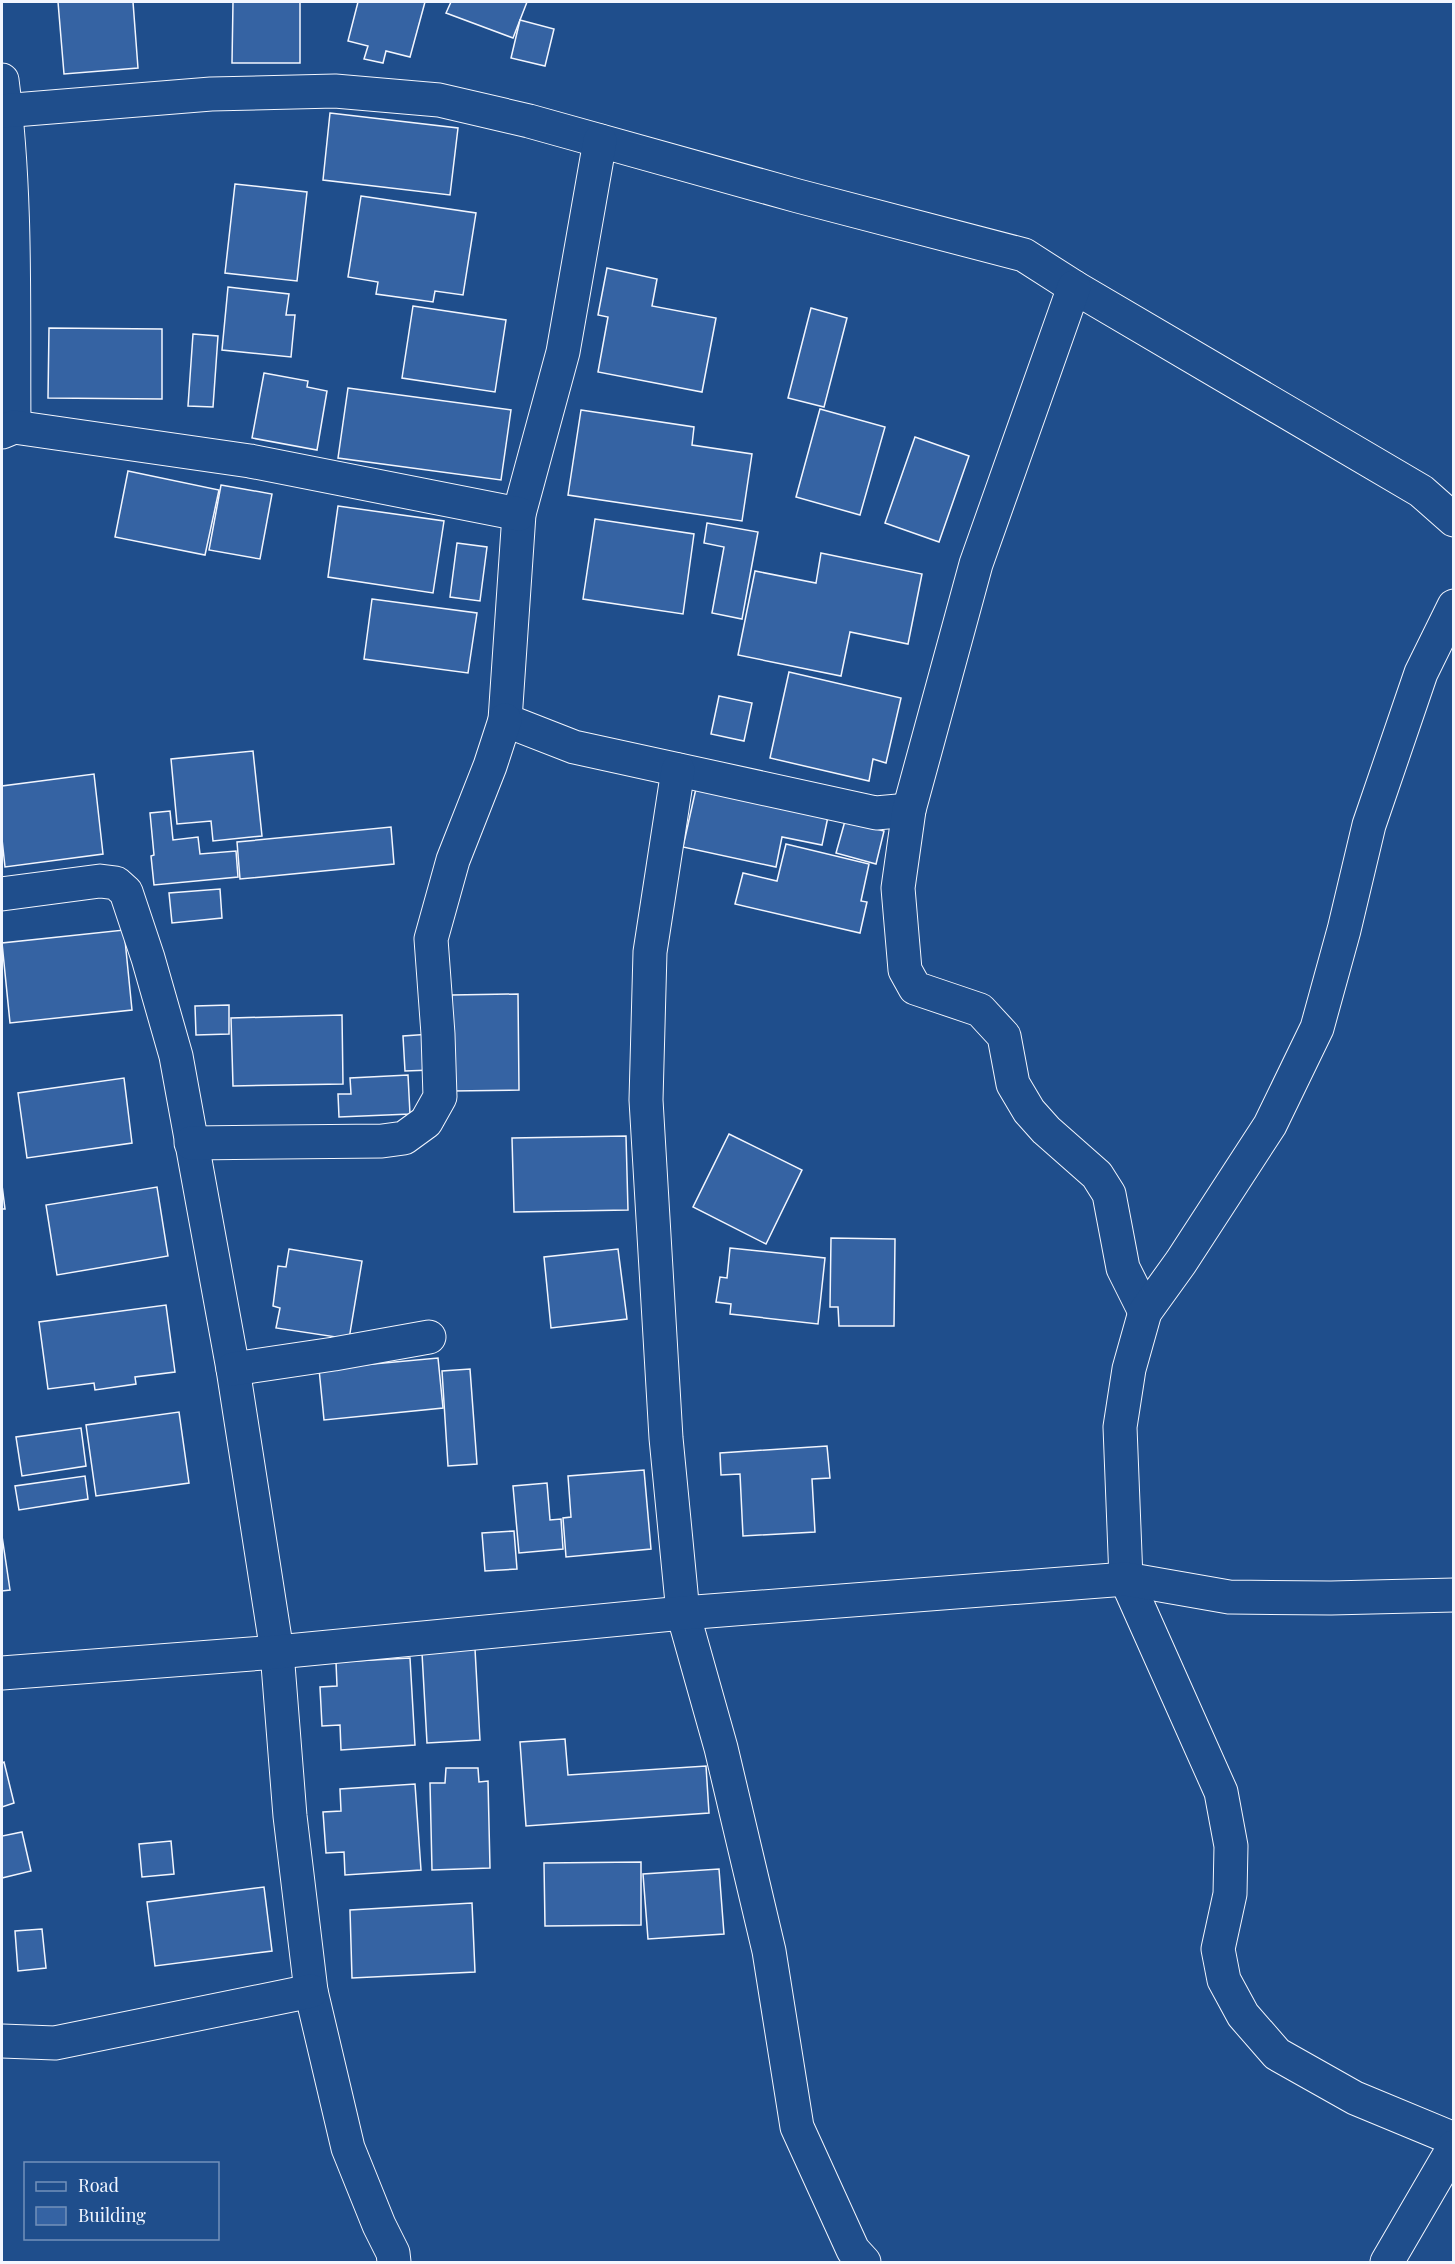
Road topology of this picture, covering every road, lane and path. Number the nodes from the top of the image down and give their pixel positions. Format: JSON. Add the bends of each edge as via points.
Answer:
{"nodes":[{"id":1,"x":3,"y":101,"type":"edge"},
{"id":2,"x":600,"y":141,"type":"junction"},
{"id":3,"x":1074,"y":286,"type":"junction"},
{"id":4,"x":8,"y":429,"type":"edge"},
{"id":5,"x":519,"y":514,"type":"junction"},
{"id":6,"x":1454,"y":520,"type":"edge"},
{"id":7,"x":1454,"y":606,"type":"edge"},
{"id":8,"x":505,"y":720,"type":"junction"},
{"id":9,"x":678,"y":770,"type":"junction"},
{"id":10,"x":909,"y":810,"type":"junction"},
{"id":11,"x":2,"y":894,"type":"edge"},
{"id":12,"x":191,"y":1143,"type":"junction"},
{"id":13,"x":1145,"y":1312,"type":"junction"},
{"id":14,"x":429,"y":1337,"type":"dead end"},
{"id":15,"x":234,"y":1369,"type":"junction"},
{"id":16,"x":1126,"y":1579,"type":"junction"},
{"id":17,"x":1454,"y":1595,"type":"edge"},
{"id":18,"x":683,"y":1613,"type":"junction"},
{"id":19,"x":277,"y":1652,"type":"junction"},
{"id":20,"x":2,"y":1673,"type":"edge"},
{"id":21,"x":311,"y":1990,"type":"junction"},
{"id":22,"x":2,"y":2041,"type":"edge"},
{"id":23,"x":1454,"y":2139,"type":"edge"},
{"id":24,"x":1454,"y":2146,"type":"edge"},
{"id":25,"x":394,"y":2262,"type":"edge"},
{"id":26,"x":864,"y":2262,"type":"edge"},
{"id":27,"x":1387,"y":2262,"type":"edge"}],
"edges":[{"from":1,"to":2,"type":"street","via":[[335,91],[439,100]]},
{"from":1,"to":4,"type":"street","via":[[13,227]]},
{"from":2,"to":3,"type":"street","via":[[1024,255]]},
{"from":2,"to":5,"type":"street","via":[[563,352]]},
{"from":3,"to":6,"type":"street","via":[[1421,491]]},
{"from":3,"to":10,"type":"street","via":[[976,564]]},
{"from":4,"to":5,"type":"street","via":[[250,460]]},
{"from":5,"to":8,"type":"street"},
{"from":7,"to":13,"type":"street","via":[[1421,673],[1369,825],[1317,1028],[1270,1125]]},
{"from":8,"to":9,"type":"street","via":[[574,747]]},
{"from":8,"to":12,"type":"street","via":[[453,860],[431,939],[440,1097],[426,1122],[404,1138],[382,1141]]},
{"from":9,"to":10,"type":"street","via":[[876,813]]},
{"from":9,"to":18,"type":"street","via":[[650,952],[646,1100],[666,1438]]},
{"from":10,"to":13,"type":"street","via":[[898,888],[905,970],[915,988],[980,1010],[1004,1036],[1013,1084],[1029,1111],[1097,1174],[1110,1194],[1123,1268]]},
{"from":11,"to":12,"type":"street","via":[[100,881],[116,883],[126,892],[176,1056]]},
{"from":12,"to":15,"type":"street"},
{"from":13,"to":16,"type":"street","via":[[1128,1369],[1120,1427]]},
{"from":14,"to":15,"type":"street"},
{"from":15,"to":19,"type":"street"},
{"from":16,"to":17,"type":"street","via":[[1228,1596],[1331,1599]]},
{"from":16,"to":18,"type":"street"},
{"from":16,"to":23,"type":"street","via":[[1221,1792],[1231,1846],[1230,1894],[1218,1949],[1224,1980],[1243,2016],[1277,2054],[1355,2098]]},
{"from":18,"to":19,"type":"street"},
{"from":18,"to":26,"type":"street","via":[[721,1748],[769,1951],[797,2127],[853,2250]]},
{"from":19,"to":20,"type":"street"},
{"from":19,"to":21,"type":"street","via":[[290,1816]]},
{"from":21,"to":22,"type":"street","via":[[55,2043]]},
{"from":21,"to":25,"type":"street","via":[[348,2148]]},
{"from":24,"to":27,"type":"street"}]}
